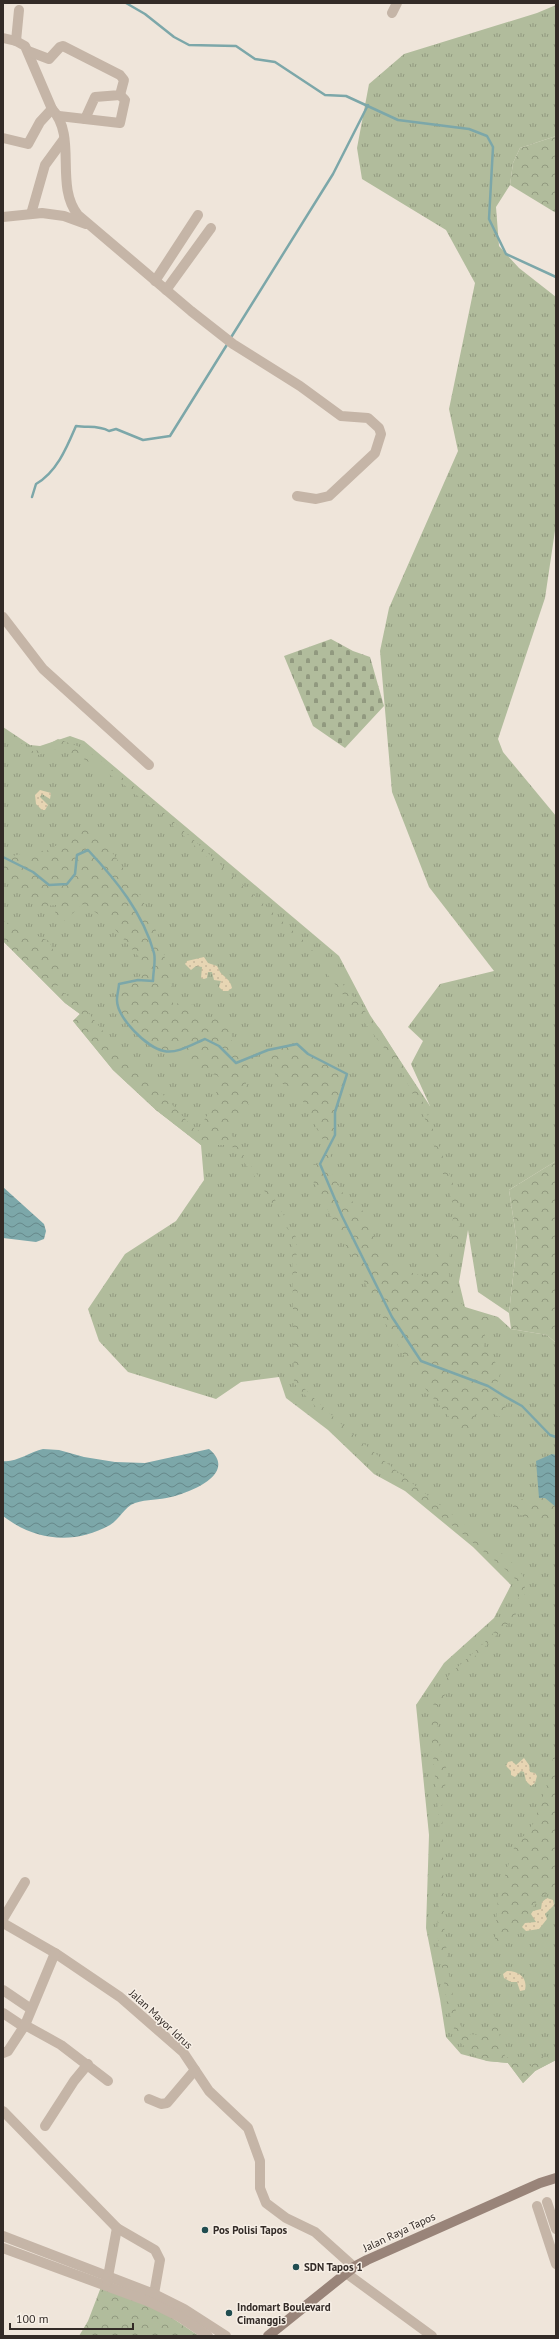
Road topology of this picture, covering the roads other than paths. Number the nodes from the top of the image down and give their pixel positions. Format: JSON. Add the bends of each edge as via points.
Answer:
{"nodes":[{"id":1,"x":397,"y":3,"type":"edge"},
{"id":2,"x":19,"y":10,"type":"dead end"},
{"id":3,"x":392,"y":13,"type":"dead end"},
{"id":4,"x":3,"y":38,"type":"edge"},
{"id":5,"x":16,"y":41,"type":"junction"},
{"id":6,"x":28,"y":51,"type":"junction"},
{"id":7,"x":120,"y":95,"type":"junction"},
{"id":8,"x":55,"y":113,"type":"junction"},
{"id":9,"x":85,"y":119,"type":"junction"},
{"id":10,"x":3,"y":138,"type":"edge"},
{"id":11,"x":64,"y":139,"type":"junction"},
{"id":12,"x":31,"y":214,"type":"junction"},
{"id":13,"x":198,"y":216,"type":"dead end"},
{"id":14,"x":3,"y":217,"type":"edge"},
{"id":15,"x":87,"y":224,"type":"junction"},
{"id":16,"x":211,"y":228,"type":"dead end"},
{"id":17,"x":155,"y":281,"type":"junction"},
{"id":18,"x":166,"y":290,"type":"junction"},
{"id":19,"x":297,"y":496,"type":"dead end"},
{"id":20,"x":3,"y":617,"type":"edge"},
{"id":21,"x":149,"y":765,"type":"dead end"},
{"id":22,"x":25,"y":1882,"type":"dead end"},
{"id":23,"x":3,"y":1919,"type":"edge"},
{"id":24,"x":3,"y":1923,"type":"edge"},
{"id":25,"x":55,"y":1953,"type":"junction"},
{"id":26,"x":3,"y":1990,"type":"edge"},
{"id":27,"x":31,"y":2009,"type":"junction"},
{"id":28,"x":3,"y":2013,"type":"edge"},
{"id":29,"x":24,"y":2026,"type":"junction"},
{"id":30,"x":3,"y":2053,"type":"edge"},
{"id":31,"x":88,"y":2064,"type":"junction"},
{"id":32,"x":195,"y":2070,"type":"junction"},
{"id":33,"x":108,"y":2080,"type":"dead end"},
{"id":34,"x":149,"y":2099,"type":"dead end"},
{"id":35,"x":4,"y":2113,"type":"edge"},
{"id":36,"x":45,"y":2126,"type":"dead end"},
{"id":37,"x":556,"y":2178,"type":"edge"},
{"id":38,"x":547,"y":2202,"type":"dead end"},
{"id":39,"x":537,"y":2206,"type":"dead end"},
{"id":40,"x":116,"y":2228,"type":"junction"},
{"id":41,"x":556,"y":2229,"type":"edge"},
{"id":42,"x":3,"y":2236,"type":"edge"},
{"id":43,"x":3,"y":2248,"type":"edge"},
{"id":44,"x":556,"y":2264,"type":"edge"},
{"id":45,"x":350,"y":2270,"type":"junction"},
{"id":46,"x":108,"y":2281,"type":"junction"},
{"id":47,"x":152,"y":2298,"type":"junction"},
{"id":48,"x":208,"y":2336,"type":"edge"},
{"id":49,"x":226,"y":2336,"type":"edge"},
{"id":50,"x":268,"y":2336,"type":"edge"},
{"id":51,"x":432,"y":2336,"type":"edge"}],
"edges":[{"from":1,"to":3,"type":"street"},
{"from":2,"to":5,"type":"street"},
{"from":4,"to":5,"type":"street"},
{"from":5,"to":6,"type":"street","via":[[22,43]]},
{"from":6,"to":7,"type":"street","via":[[46,60],[60,47],[70,49],[123,78],[124,84]]},
{"from":6,"to":8,"type":"street"},
{"from":7,"to":9,"type":"street","via":[[95,97]]},
{"from":7,"to":9,"type":"street","via":[[125,100],[120,123]]},
{"from":8,"to":9,"type":"street"},
{"from":8,"to":10,"type":"street","via":[[40,122],[28,144]]},
{"from":8,"to":11,"type":"street"},
{"from":11,"to":12,"type":"street","via":[[45,165]]},
{"from":11,"to":15,"type":"street","via":[[68,197],[71,206]]},
{"from":12,"to":14,"type":"street"},
{"from":12,"to":15,"type":"street","via":[[64,216]]},
{"from":13,"to":17,"type":"street"},
{"from":15,"to":17,"type":"street"},
{"from":16,"to":18,"type":"street"},
{"from":17,"to":18,"type":"street"},
{"from":18,"to":19,"type":"street","via":[[230,341],[341,416],[368,418],[379,428],[381,434],[375,453],[329,496],[316,499]]},
{"from":20,"to":21,"type":"street","via":[[58,684]]},
{"from":22,"to":23,"type":"street"},
{"from":24,"to":25,"type":"street","name":"Jalan Mayor Idrus"},
{"from":25,"to":27,"type":"street"},
{"from":25,"to":32,"type":"street","name":"Jalan Mayor Idrus","via":[[120,1997],[143,2016],[183,2052]]},
{"from":26,"to":27,"type":"street"},
{"from":27,"to":29,"type":"street"},
{"from":28,"to":29,"type":"street"},
{"from":29,"to":30,"type":"street","via":[[8,2051]]},
{"from":29,"to":31,"type":"street","via":[[61,2045]]},
{"from":31,"to":33,"type":"street"},
{"from":31,"to":36,"type":"street"},
{"from":32,"to":34,"type":"street","via":[[167,2103],[161,2104]]},
{"from":32,"to":45,"type":"street","name":"Jalan Mayor Idrus","via":[[209,2091],[248,2128],[260,2161],[260,2188],[266,2203],[286,2218],[315,2232]]},
{"from":35,"to":40,"type":"street"},
{"from":37,"to":45,"type":"main road","name":"Jalan Raya Tapos","via":[[391,2247]]},
{"from":38,"to":41,"type":"street"},
{"from":39,"to":44,"type":"street"},
{"from":40,"to":46,"type":"street"},
{"from":40,"to":47,"type":"street","via":[[155,2250],[160,2260]]},
{"from":42,"to":46,"type":"street"},
{"from":43,"to":46,"type":"street"},
{"from":45,"to":50,"type":"main road","name":"Jalan Raya Tapos"},
{"from":45,"to":51,"type":"street","name":"Jalan Mayor Idrus"},
{"from":46,"to":47,"type":"street"},
{"from":47,"to":48,"type":"street"},
{"from":47,"to":49,"type":"street","via":[[184,2309]]}]}
